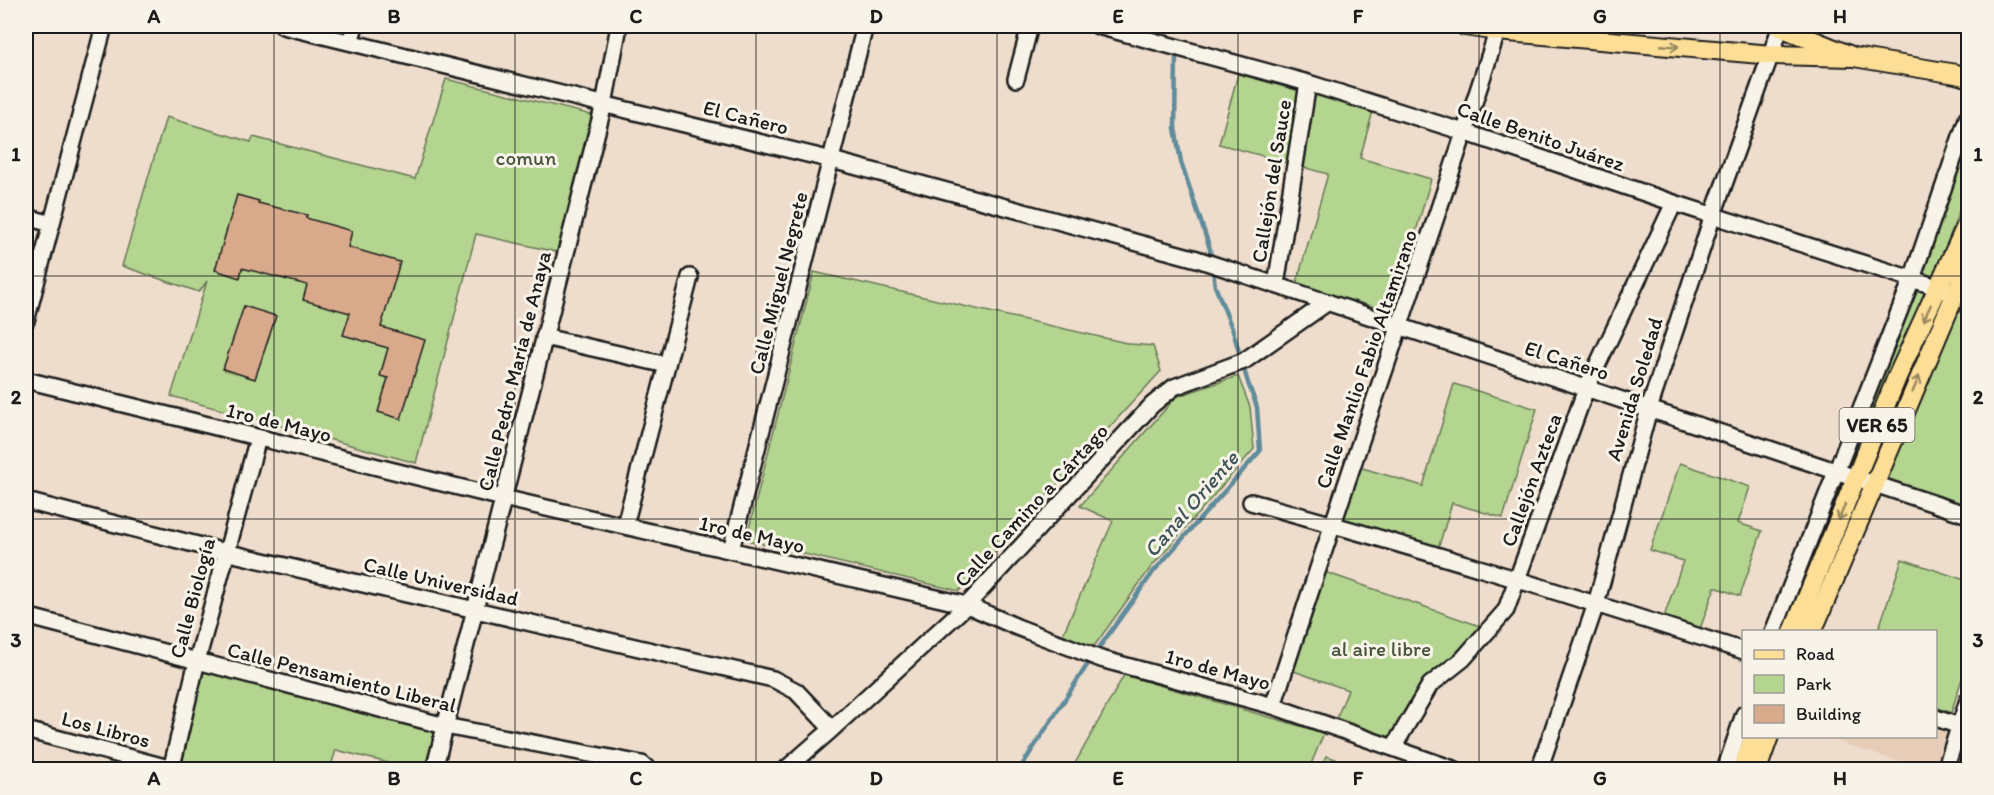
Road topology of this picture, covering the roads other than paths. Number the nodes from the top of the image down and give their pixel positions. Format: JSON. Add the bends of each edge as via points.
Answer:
{"nodes":[{"id":1,"x":104,"y":26,"type":"edge"},
{"id":2,"x":283,"y":26,"type":"edge"},
{"id":3,"x":355,"y":26,"type":"edge"},
{"id":4,"x":619,"y":26,"type":"edge"},
{"id":5,"x":865,"y":26,"type":"edge"},
{"id":6,"x":1030,"y":26,"type":"edge"},
{"id":7,"x":1098,"y":26,"type":"edge"},
{"id":8,"x":1465,"y":26,"type":"edge"},
{"id":9,"x":1780,"y":26,"type":"edge"},
{"id":10,"x":1498,"y":28,"type":"edge"},
{"id":11,"x":350,"y":42,"type":"junction"},
{"id":12,"x":1772,"y":55,"type":"junction"},
{"id":13,"x":1854,"y":57,"type":"junction"},
{"id":14,"x":1964,"y":74,"type":"edge"},
{"id":15,"x":1016,"y":79,"type":"dead end"},
{"id":16,"x":1308,"y":83,"type":"junction"},
{"id":17,"x":604,"y":104,"type":"junction"},
{"id":18,"x":1968,"y":116,"type":"edge"},
{"id":19,"x":1464,"y":132,"type":"junction"},
{"id":20,"x":832,"y":160,"type":"junction"},
{"id":21,"x":1674,"y":203,"type":"junction"},
{"id":22,"x":1713,"y":215,"type":"junction"},
{"id":23,"x":26,"y":217,"type":"edge"},
{"id":24,"x":1968,"y":222,"type":"edge"},
{"id":25,"x":52,"y":224,"type":"junction"},
{"id":26,"x":1968,"y":264,"type":"edge"},
{"id":27,"x":690,"y":277,"type":"dead end"},
{"id":28,"x":1912,"y":279,"type":"junction"},
{"id":29,"x":1276,"y":285,"type":"junction"},
{"id":30,"x":1954,"y":292,"type":"edge"},
{"id":31,"x":1328,"y":302,"type":"junction"},
{"id":32,"x":26,"y":321,"type":"edge"},
{"id":33,"x":1401,"y":327,"type":"junction"},
{"id":34,"x":544,"y":337,"type":"junction"},
{"id":35,"x":667,"y":365,"type":"junction"},
{"id":36,"x":26,"y":380,"type":"edge"},
{"id":37,"x":1586,"y":389,"type":"junction"},
{"id":38,"x":1649,"y":409,"type":"junction"},
{"id":39,"x":258,"y":438,"type":"junction"},
{"id":40,"x":1836,"y":471,"type":"junction"},
{"id":41,"x":1856,"y":478,"type":"junction"},
{"id":42,"x":1873,"y":484,"type":"junction"},
{"id":43,"x":503,"y":498,"type":"junction"},
{"id":44,"x":26,"y":501,"type":"edge"},
{"id":45,"x":1251,"y":502,"type":"dead end"},
{"id":46,"x":1968,"y":515,"type":"edge"},
{"id":47,"x":1332,"y":524,"type":"junction"},
{"id":48,"x":626,"y":525,"type":"junction"},
{"id":49,"x":731,"y":550,"type":"junction"},
{"id":50,"x":225,"y":552,"type":"junction"},
{"id":51,"x":1517,"y":580,"type":"junction"},
{"id":52,"x":1596,"y":604,"type":"junction"},
{"id":53,"x":967,"y":605,"type":"junction"},
{"id":54,"x":474,"y":611,"type":"junction"},
{"id":55,"x":26,"y":616,"type":"edge"},
{"id":56,"x":1774,"y":630,"type":"edge"},
{"id":57,"x":1794,"y":630,"type":"edge"},
{"id":58,"x":1813,"y":630,"type":"edge"},
{"id":59,"x":1742,"y":651,"type":"edge"},
{"id":60,"x":197,"y":661,"type":"junction"},
{"id":61,"x":1968,"y":700,"type":"edge"},
{"id":62,"x":1273,"y":706,"type":"junction"},
{"id":63,"x":1742,"y":717,"type":"edge"},
{"id":64,"x":1937,"y":719,"type":"edge"},
{"id":65,"x":445,"y":726,"type":"junction"},
{"id":66,"x":1964,"y":728,"type":"edge"},
{"id":67,"x":832,"y":729,"type":"junction"},
{"id":68,"x":26,"y":730,"type":"edge"},
{"id":69,"x":1753,"y":738,"type":"edge"},
{"id":70,"x":1769,"y":738,"type":"edge"},
{"id":71,"x":1393,"y":748,"type":"junction"},
{"id":72,"x":173,"y":769,"type":"edge"},
{"id":73,"x":434,"y":770,"type":"edge"},
{"id":74,"x":649,"y":770,"type":"edge"},
{"id":75,"x":785,"y":770,"type":"edge"},
{"id":76,"x":1456,"y":770,"type":"edge"},
{"id":77,"x":1539,"y":770,"type":"edge"},
{"id":78,"x":1725,"y":770,"type":"edge"},
{"id":79,"x":1742,"y":770,"type":"edge"},
{"id":80,"x":1757,"y":770,"type":"edge"},
{"id":81,"x":1945,"y":770,"type":"edge"}],
"edges":[{"from":1,"to":25,"type":"street"},
{"from":2,"to":11,"type":"street","name":"El Cañero"},
{"from":3,"to":11,"type":"street"},
{"from":4,"to":17,"type":"street","name":"Calle Pedro María de Anaya"},
{"from":5,"to":20,"type":"street","name":"Calle Miguel Negrete"},
{"from":6,"to":15,"type":"street"},
{"from":7,"to":16,"type":"street","name":"Calle Benito Juárez"},
{"from":8,"to":10,"type":"main road"},
{"from":9,"to":12,"type":"street","name":"Avenida Soledad"},
{"from":9,"to":13,"type":"main road"},
{"from":10,"to":12,"type":"main road","one_way":true},
{"from":10,"to":19,"type":"street","name":"Calle Manlio Fabio Altamirano"},
{"from":11,"to":17,"type":"street","name":"El Cañero"},
{"from":12,"to":13,"type":"main road"},
{"from":12,"to":22,"type":"street","name":"Avenida Soledad"},
{"from":13,"to":14,"type":"main road"},
{"from":16,"to":19,"type":"street","name":"Calle Benito Juárez"},
{"from":16,"to":29,"type":"street","name":"Callejón del Sauce"},
{"from":17,"to":20,"type":"street","name":"El Cañero"},
{"from":17,"to":34,"type":"street","name":"Calle Pedro María de Anaya"},
{"from":18,"to":28,"type":"street"},
{"from":19,"to":21,"type":"street","name":"Calle Benito Juárez"},
{"from":19,"to":33,"type":"street","name":"Calle Manlio Fabio Altamirano"},
{"from":20,"to":29,"type":"street","name":"El Cañero","via":[[1197,258]]},
{"from":20,"to":49,"type":"street","name":"Calle Miguel Negrete"},
{"from":21,"to":22,"type":"street","name":"Calle Benito Juárez"},
{"from":21,"to":37,"type":"street","name":"Callejón Azteca"},
{"from":22,"to":28,"type":"street","name":"Calle Benito Juárez"},
{"from":22,"to":38,"type":"street","name":"Avenida Soledad"},
{"from":23,"to":25,"type":"street"},
{"from":24,"to":30,"type":"main road","number":"VER 65"},
{"from":25,"to":32,"type":"street"},
{"from":26,"to":30,"type":"main road","number":"VER 65"},
{"from":27,"to":35,"type":"street"},
{"from":28,"to":30,"type":"street","name":"Calle Benito Juárez"},
{"from":28,"to":40,"type":"street"},
{"from":29,"to":31,"type":"street","name":"El Cañero"},
{"from":30,"to":41,"type":"main road","number":"VER 65","one_way":true,"via":[[1897,377]]},
{"from":42,"to":30,"type":"main road","number":"VER 65","one_way":true},
{"from":31,"to":33,"type":"street","name":"El Cañero"},
{"from":31,"to":53,"type":"street","name":"Calle Camino a Cártago","via":[[1244,361],[1174,387],[1152,405]]},
{"from":33,"to":37,"type":"street","name":"El Cañero"},
{"from":33,"to":47,"type":"street","name":"Calle Manlio Fabio Altamirano"},
{"from":34,"to":35,"type":"street"},
{"from":34,"to":43,"type":"street","name":"Calle Pedro María de Anaya"},
{"from":35,"to":48,"type":"street"},
{"from":36,"to":39,"type":"street","name":"1ro de Mayo"},
{"from":37,"to":38,"type":"street","name":"El Cañero"},
{"from":37,"to":51,"type":"street","name":"Callejón Azteca"},
{"from":38,"to":40,"type":"street","name":"El Cañero"},
{"from":38,"to":52,"type":"street","name":"Avenida Soledad"},
{"from":39,"to":43,"type":"street","name":"1ro de Mayo"},
{"from":39,"to":50,"type":"street","name":"Calle Biología"},
{"from":40,"to":41,"type":"street","name":"El Cañero"},
{"from":40,"to":56,"type":"street"},
{"from":41,"to":42,"type":"street","name":"El Cañero"},
{"from":41,"to":57,"type":"main road","number":"VER 65","one_way":true},
{"from":42,"to":46,"type":"street","name":"El Cañero"},
{"from":42,"to":58,"type":"main road","number":"VER 65"},
{"from":43,"to":48,"type":"street","name":"1ro de Mayo"},
{"from":43,"to":54,"type":"street","name":"Calle Pedro María de Anaya"},
{"from":44,"to":50,"type":"street","name":"Calle Universidad"},
{"from":45,"to":47,"type":"street"},
{"from":47,"to":51,"type":"street"},
{"from":47,"to":62,"type":"street","name":"Calle Manlio Fabio Altamirano"},
{"from":48,"to":49,"type":"street","name":"1ro de Mayo"},
{"from":49,"to":53,"type":"street","name":"1ro de Mayo"},
{"from":50,"to":54,"type":"street","name":"Calle Universidad"},
{"from":50,"to":60,"type":"street","name":"Calle Biología"},
{"from":51,"to":52,"type":"street"},
{"from":51,"to":71,"type":"street","name":"Callejón Azteca","via":[[1506,610],[1463,659],[1430,685]]},
{"from":52,"to":59,"type":"street"},
{"from":52,"to":77,"type":"street","name":"Avenida Soledad"},
{"from":53,"to":62,"type":"street","name":"1ro de Mayo","via":[[1101,659]]},
{"from":53,"to":67,"type":"street","name":"Calle Camino a Cártago"},
{"from":54,"to":65,"type":"street","name":"Calle Pedro María de Anaya"},
{"from":54,"to":67,"type":"street","name":"Calle Universidad","via":[[773,679],[796,691]]},
{"from":55,"to":60,"type":"street","name":"Calle Pensamiento Liberal"},
{"from":60,"to":65,"type":"street","name":"Calle Pensamiento Liberal"},
{"from":60,"to":72,"type":"street","name":"Calle Biología"},
{"from":61,"to":66,"type":"street"},
{"from":62,"to":71,"type":"street","name":"1ro de Mayo"},
{"from":63,"to":78,"type":"street"},
{"from":64,"to":66,"type":"street"},
{"from":65,"to":73,"type":"street","name":"Calle Pedro María de Anaya"},
{"from":65,"to":74,"type":"street","name":"Calle Pensamiento Liberal","via":[[642,764]]},
{"from":66,"to":81,"type":"street"},
{"from":67,"to":75,"type":"street","name":"Calle Camino a Cártago"},
{"from":68,"to":72,"type":"street","name":"Los Libros"},
{"from":69,"to":79,"type":"main road"},
{"from":70,"to":80,"type":"main road"},
{"from":71,"to":76,"type":"street","name":"1ro de Mayo"}]}
